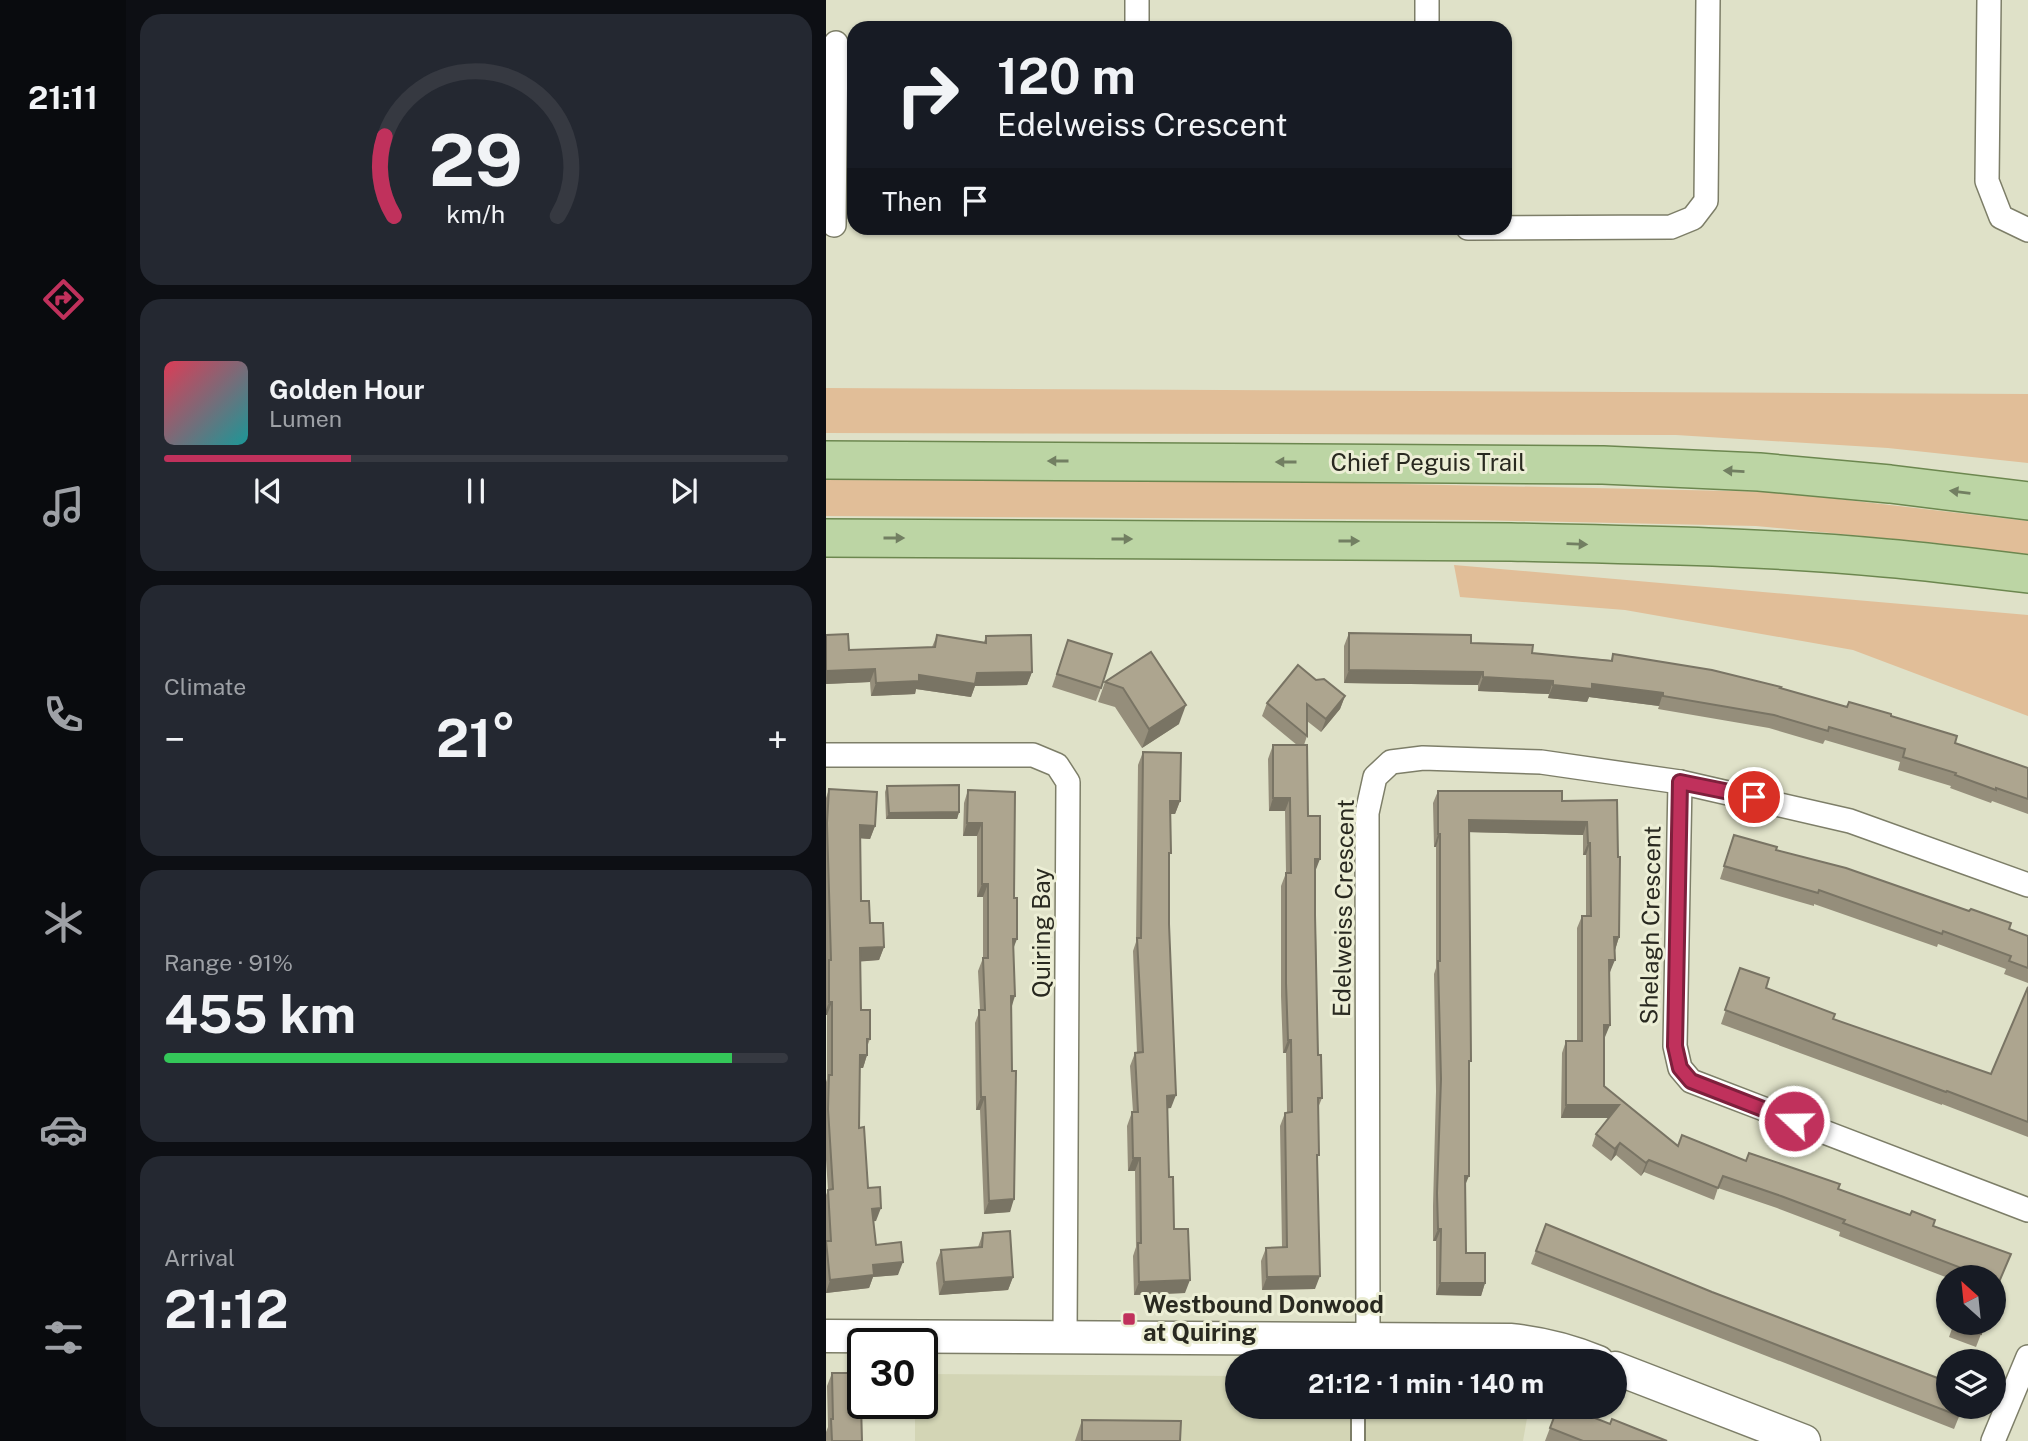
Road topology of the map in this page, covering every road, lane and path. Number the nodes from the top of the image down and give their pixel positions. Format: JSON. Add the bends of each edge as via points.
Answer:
{"nodes":[{"id":1,"x":1137,"y":0,"type":"edge"},
{"id":2,"x":1427,"y":0,"type":"edge"},
{"id":3,"x":1708,"y":0,"type":"edge"},
{"id":4,"x":1989,"y":0,"type":"edge"},
{"id":5,"x":1137,"y":21,"type":"edge"},
{"id":6,"x":1427,"y":21,"type":"edge"},
{"id":7,"x":835,"y":43,"type":"dead end"},
{"id":8,"x":838,"y":225,"type":"edge"},
{"id":9,"x":1512,"y":228,"type":"edge"},
{"id":10,"x":2028,"y":230,"type":"edge"},
{"id":11,"x":826,"y":460,"type":"edge"},
{"id":12,"x":2028,"y":501,"type":"edge"},
{"id":13,"x":826,"y":538,"type":"edge"},
{"id":14,"x":2028,"y":573,"type":"edge"},
{"id":15,"x":826,"y":755,"type":"edge"},
{"id":16,"x":1680,"y":782,"type":"junction"},
{"id":17,"x":2028,"y":885,"type":"edge"},
{"id":18,"x":2028,"y":1210,"type":"edge"},
{"id":19,"x":826,"y":1336,"type":"edge"},
{"id":20,"x":1065,"y":1338,"type":"junction"},
{"id":21,"x":1360,"y":1346,"type":"edge"},
{"id":22,"x":1561,"y":1349,"type":"edge"},
{"id":23,"x":2028,"y":1357,"type":"edge"},
{"id":24,"x":1627,"y":1373,"type":"edge"},
{"id":25,"x":1358,"y":1419,"type":"edge"},
{"id":26,"x":1358,"y":1441,"type":"edge"},
{"id":27,"x":1804,"y":1441,"type":"edge"},
{"id":28,"x":1993,"y":1441,"type":"edge"}],
"edges":[{"from":1,"to":5,"type":"street"},
{"from":2,"to":6,"type":"street"},
{"from":3,"to":9,"type":"street","via":[[1706,201],[1693,218],[1671,227]]},
{"from":4,"to":10,"type":"street","via":[[1987,181],[2001,217]]},
{"from":7,"to":8,"type":"street"},
{"from":12,"to":11,"type":"main road","name":"Chief Peguis Trail","one_way":true,"via":[[1759,472],[1602,465]]},
{"from":13,"to":14,"type":"main road","one_way":true,"via":[[1594,544],[1883,558]]},
{"from":15,"to":20,"type":"street","name":"Quiring Bay","via":[[1033,755],[1057,765],[1068,782]]},
{"from":16,"to":17,"type":"street","name":"Edelweiss Crescent","via":[[1850,821]]},
{"from":16,"to":18,"type":"street","name":"Shelagh Crescent","via":[[1675,1046],[1680,1068],[1691,1081]]},
{"from":16,"to":21,"type":"street","name":"Edelweiss Crescent","via":[[1541,762],[1423,758],[1391,762],[1374,777],[1367,813]]},
{"from":19,"to":20,"type":"street"},
{"from":20,"to":21,"type":"street"},
{"from":21,"to":22,"type":"street","via":[[1531,1342]]},
{"from":23,"to":28,"type":"street"},
{"from":24,"to":27,"type":"street"},
{"from":25,"to":26,"type":"lane"}]}
